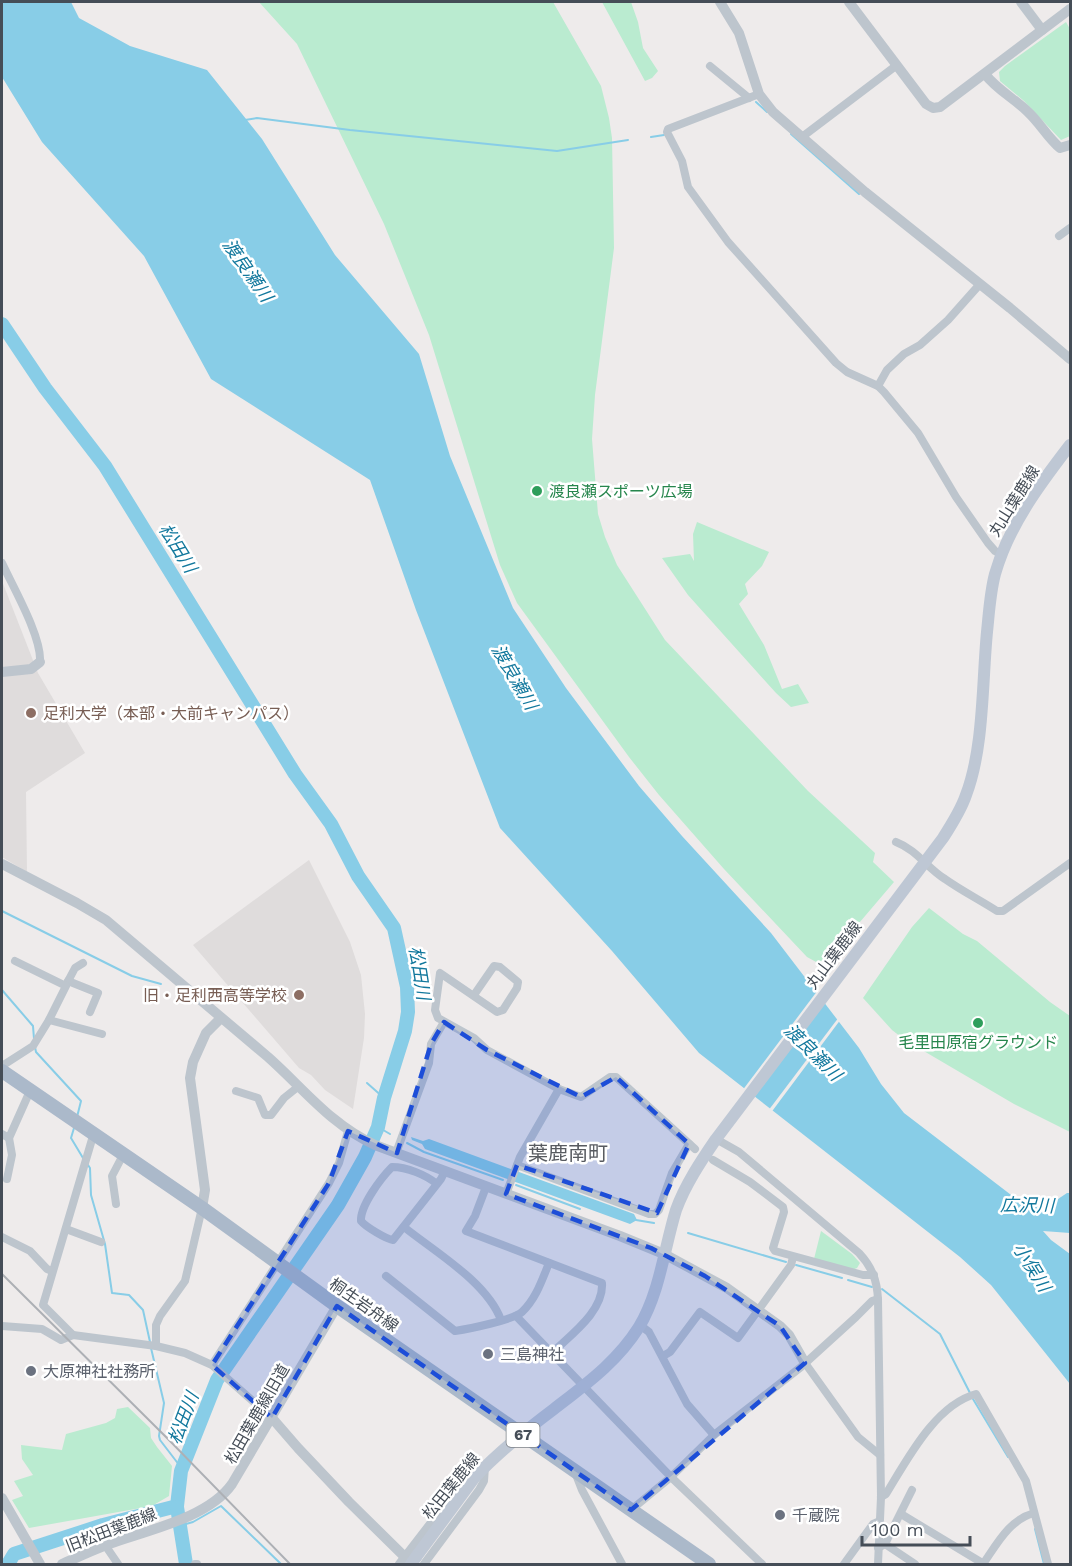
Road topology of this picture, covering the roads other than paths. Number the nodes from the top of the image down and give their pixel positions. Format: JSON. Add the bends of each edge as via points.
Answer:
{"nodes":[{"id":1,"x":720,"y":2,"type":"edge"},
{"id":2,"x":849,"y":2,"type":"edge"},
{"id":3,"x":1021,"y":2,"type":"edge"},
{"id":4,"x":1071,"y":9,"type":"edge"},
{"id":5,"x":1042,"y":30,"type":"junction"},
{"id":6,"x":897,"y":65,"type":"junction"},
{"id":7,"x":710,"y":66,"type":"dead end"},
{"id":8,"x":985,"y":74,"type":"junction"},
{"id":9,"x":754,"y":96,"type":"junction"},
{"id":10,"x":802,"y":137,"type":"junction"},
{"id":11,"x":1071,"y":145,"type":"edge"},
{"id":12,"x":1071,"y":228,"type":"edge"},
{"id":13,"x":1059,"y":236,"type":"dead end"},
{"id":14,"x":980,"y":284,"type":"junction"},
{"id":15,"x":1071,"y":359,"type":"edge"},
{"id":16,"x":878,"y":386,"type":"junction"},
{"id":17,"x":1071,"y":445,"type":"edge"},
{"id":18,"x":1002,"y":555,"type":"junction"},
{"id":19,"x":2,"y":563,"type":"edge"},
{"id":20,"x":40,"y":662,"type":"joint"},
{"id":21,"x":2,"y":672,"type":"edge"},
{"id":22,"x":896,"y":842,"type":"dead end"},
{"id":23,"x":1071,"y":863,"type":"edge"},
{"id":24,"x":2,"y":864,"type":"edge"},
{"id":25,"x":922,"y":865,"type":"junction"},
{"id":26,"x":15,"y":961,"type":"dead end"},
{"id":27,"x":82,"y":963,"type":"dead end"},
{"id":28,"x":67,"y":983,"type":"junction"},
{"id":29,"x":474,"y":995,"type":"junction"},
{"id":30,"x":90,"y":1012,"type":"dead end"},
{"id":31,"x":221,"y":1018,"type":"junction"},
{"id":32,"x":50,"y":1020,"type":"junction"},
{"id":33,"x":444,"y":1022,"type":"junction"},
{"id":34,"x":102,"y":1034,"type":"dead end"},
{"id":35,"x":2,"y":1066,"type":"edge"},
{"id":36,"x":2,"y":1071,"type":"edge"},
{"id":37,"x":299,"y":1086,"type":"junction"},
{"id":38,"x":559,"y":1089,"type":"junction"},
{"id":39,"x":30,"y":1091,"type":"junction"},
{"id":40,"x":236,"y":1091,"type":"dead end"},
{"id":41,"x":350,"y":1132,"type":"junction"},
{"id":42,"x":719,"y":1135,"type":"junction"},
{"id":43,"x":5,"y":1136,"type":"edge"},
{"id":44,"x":93,"y":1136,"type":"junction"},
{"id":45,"x":396,"y":1153,"type":"junction"},
{"id":46,"x":123,"y":1155,"type":"junction"},
{"id":47,"x":713,"y":1160,"type":"dead end"},
{"id":48,"x":516,"y":1167,"type":"junction"},
{"id":49,"x":445,"y":1171,"type":"junction"},
{"id":50,"x":7,"y":1179,"type":"dead end"},
{"id":51,"x":437,"y":1184,"type":"junction"},
{"id":52,"x":486,"y":1187,"type":"junction"},
{"id":53,"x":506,"y":1194,"type":"junction"},
{"id":54,"x":116,"y":1204,"type":"dead end"},
{"id":55,"x":202,"y":1208,"type":"junction"},
{"id":56,"x":404,"y":1227,"type":"junction"},
{"id":57,"x":66,"y":1228,"type":"junction"},
{"id":58,"x":2,"y":1237,"type":"edge"},
{"id":59,"x":101,"y":1242,"type":"dead end"},
{"id":60,"x":664,"y":1254,"type":"junction"},
{"id":61,"x":793,"y":1257,"type":"junction"},
{"id":62,"x":549,"y":1263,"type":"junction"},
{"id":63,"x":280,"y":1265,"type":"junction"},
{"id":64,"x":52,"y":1271,"type":"junction"},
{"id":65,"x":874,"y":1275,"type":"junction"},
{"id":66,"x":386,"y":1276,"type":"dead end"},
{"id":67,"x":878,"y":1299,"type":"junction"},
{"id":68,"x":337,"y":1306,"type":"junction"},
{"id":69,"x":757,"y":1310,"type":"junction"},
{"id":70,"x":516,"y":1316,"type":"junction"},
{"id":71,"x":501,"y":1320,"type":"junction"},
{"id":72,"x":640,"y":1325,"type":"junction"},
{"id":73,"x":2,"y":1326,"type":"edge"},
{"id":74,"x":73,"y":1335,"type":"junction"},
{"id":75,"x":156,"y":1346,"type":"junction"},
{"id":76,"x":551,"y":1354,"type":"junction"},
{"id":77,"x":663,"y":1356,"type":"junction"},
{"id":78,"x":805,"y":1363,"type":"junction"},
{"id":79,"x":213,"y":1366,"type":"junction"},
{"id":80,"x":583,"y":1387,"type":"junction"},
{"id":81,"x":272,"y":1418,"type":"junction"},
{"id":82,"x":522,"y":1434,"type":"junction"},
{"id":83,"x":714,"y":1436,"type":"junction"},
{"id":84,"x":880,"y":1455,"type":"junction"},
{"id":85,"x":575,"y":1471,"type":"junction"},
{"id":86,"x":671,"y":1477,"type":"junction"},
{"id":87,"x":912,"y":1490,"type":"dead end"},
{"id":88,"x":881,"y":1497,"type":"junction"},
{"id":89,"x":3,"y":1506,"type":"edge"},
{"id":90,"x":631,"y":1510,"type":"junction"},
{"id":91,"x":901,"y":1514,"type":"junction"},
{"id":92,"x":1031,"y":1514,"type":"junction"},
{"id":93,"x":880,"y":1521,"type":"junction"},
{"id":94,"x":170,"y":1523,"type":"joint"},
{"id":95,"x":105,"y":1545,"type":"junction"},
{"id":96,"x":881,"y":1546,"type":"junction"},
{"id":97,"x":411,"y":1562,"type":"edge"},
{"id":98,"x":40,"y":1564,"type":"edge"},
{"id":99,"x":62,"y":1564,"type":"edge"},
{"id":100,"x":118,"y":1564,"type":"edge"},
{"id":101,"x":622,"y":1564,"type":"edge"},
{"id":102,"x":709,"y":1564,"type":"edge"},
{"id":103,"x":762,"y":1564,"type":"edge"},
{"id":104,"x":844,"y":1564,"type":"edge"},
{"id":105,"x":878,"y":1564,"type":"edge"},
{"id":106,"x":915,"y":1564,"type":"edge"},
{"id":107,"x":984,"y":1564,"type":"edge"},
{"id":108,"x":1048,"y":1564,"type":"edge"}],
"edges":[{"from":1,"to":9,"type":"street","via":[[740,33]]},
{"from":2,"to":6,"type":"street"},
{"from":3,"to":5,"type":"street"},
{"from":4,"to":5,"type":"street"},
{"from":5,"to":8,"type":"street"},
{"from":6,"to":8,"type":"street","via":[[933,108]]},
{"from":6,"to":10,"type":"street"},
{"from":7,"to":9,"type":"street"},
{"from":8,"to":11,"type":"street","via":[[1015,99],[1060,148]]},
{"from":9,"to":10,"type":"street"},
{"from":9,"to":16,"type":"street","via":[[668,129],[686,181],[728,242],[826,352],[847,372]]},
{"from":10,"to":14,"type":"street"},
{"from":12,"to":13,"type":"street"},
{"from":14,"to":15,"type":"street"},
{"from":14,"to":16,"type":"street","via":[[941,326],[903,354]]},
{"from":16,"to":18,"type":"street","via":[[918,433],[956,497],[988,543]]},
{"from":17,"to":18,"type":"main road","name":"丸山葉鹿線","via":[[1027,505]]},
{"from":18,"to":25,"type":"main road","name":"丸山葉鹿線","via":[[990,600],[970,783],[954,820]]},
{"from":19,"to":20,"type":"street","via":[[34,633]]},
{"from":20,"to":21,"type":"street","via":[[31,669]]},
{"from":22,"to":25,"type":"street","via":[[904,845]]},
{"from":23,"to":25,"type":"street","via":[[997,911]]},
{"from":24,"to":31,"type":"street","via":[[106,920]]},
{"from":25,"to":42,"type":"main road","name":"丸山葉鹿線"},
{"from":26,"to":28,"type":"street"},
{"from":27,"to":28,"type":"street"},
{"from":28,"to":30,"type":"street","via":[[98,993]]},
{"from":28,"to":32,"type":"street"},
{"from":29,"to":29,"type":"street","via":[[497,1012],[503,1010],[518,982],[494,966]]},
{"from":29,"to":33,"type":"street","via":[[440,973],[435,1010]]},
{"from":31,"to":37,"type":"street"},
{"from":31,"to":55,"type":"street","via":[[206,1034],[190,1078],[205,1190]]},
{"from":32,"to":34,"type":"street"},
{"from":32,"to":35,"type":"street","via":[[33,1046]]},
{"from":33,"to":38,"type":"street"},
{"from":33,"to":45,"type":"street","via":[[431,1044],[429,1063]]},
{"from":36,"to":39,"type":"main road","name":"桐生岩舟線","number":"67"},
{"from":37,"to":40,"type":"street","via":[[271,1115],[265,1115],[258,1098]]},
{"from":37,"to":41,"type":"street"},
{"from":38,"to":48,"type":"street"},
{"from":38,"to":48,"type":"street","via":[[581,1097],[616,1077],[692,1146],[672,1173],[659,1210],[650,1214]]},
{"from":39,"to":43,"type":"street"},
{"from":39,"to":44,"type":"main road","name":"桐生岩舟線","number":"67"},
{"from":41,"to":45,"type":"street"},
{"from":41,"to":63,"type":"street","via":[[329,1183]]},
{"from":42,"to":60,"type":"main road","name":"丸山葉鹿線","via":[[684,1192]]},
{"from":42,"to":65,"type":"street","via":[[859,1253]]},
{"from":43,"to":50,"type":"street","via":[[12,1155]]},
{"from":44,"to":46,"type":"main road","name":"桐生岩舟線","number":"67"},
{"from":44,"to":57,"type":"street"},
{"from":45,"to":49,"type":"street"},
{"from":46,"to":54,"type":"street","via":[[112,1176]]},
{"from":46,"to":55,"type":"main road","name":"桐生岩舟線","number":"67"},
{"from":47,"to":61,"type":"street","via":[[783,1207],[773,1248]]},
{"from":48,"to":53,"type":"street"},
{"from":49,"to":51,"type":"street"},
{"from":49,"to":52,"type":"street"},
{"from":51,"to":56,"type":"street"},
{"from":51,"to":56,"type":"street","via":[[400,1167],[390,1168],[372,1192],[361,1221],[390,1240]]},
{"from":52,"to":53,"type":"street"},
{"from":52,"to":62,"type":"street","via":[[466,1231]]},
{"from":53,"to":60,"type":"street"},
{"from":55,"to":63,"type":"main road","name":"桐生岩舟線","number":"67"},
{"from":55,"to":75,"type":"street","via":[[184,1281],[156,1325]]},
{"from":56,"to":71,"type":"street","via":[[475,1283]]},
{"from":57,"to":59,"type":"street"},
{"from":57,"to":64,"type":"street"},
{"from":58,"to":64,"type":"street","via":[[30,1251]]},
{"from":60,"to":69,"type":"street","via":[[727,1288]]},
{"from":60,"to":72,"type":"main road","name":"丸山葉鹿線","via":[[654,1295]]},
{"from":61,"to":65,"type":"street"},
{"from":61,"to":69,"type":"street"},
{"from":62,"to":70,"type":"street","via":[[538,1291]]},
{"from":62,"to":76,"type":"street","via":[[602,1285],[595,1308]]},
{"from":63,"to":68,"type":"main road","name":"桐生岩舟線","number":"67"},
{"from":63,"to":79,"type":"street"},
{"from":64,"to":74,"type":"street","via":[[43,1305]]},
{"from":65,"to":67,"type":"street"},
{"from":66,"to":71,"type":"street","via":[[452,1330]]},
{"from":67,"to":78,"type":"street"},
{"from":67,"to":84,"type":"street"},
{"from":68,"to":81,"type":"street","name":"松田葉鹿線旧道"},
{"from":68,"to":82,"type":"main road","name":"桐生岩舟線","number":"67"},
{"from":69,"to":77,"type":"street","via":[[738,1338],[699,1312]]},
{"from":69,"to":78,"type":"street","via":[[789,1335]]},
{"from":70,"to":71,"type":"street"},
{"from":70,"to":76,"type":"street"},
{"from":72,"to":77,"type":"street","via":[[649,1332]]},
{"from":72,"to":80,"type":"main road","name":"丸山葉鹿線","via":[[613,1361]]},
{"from":73,"to":74,"type":"street","via":[[42,1329],[61,1340]]},
{"from":74,"to":75,"type":"street"},
{"from":75,"to":79,"type":"street"},
{"from":76,"to":80,"type":"street"},
{"from":77,"to":83,"type":"street","via":[[687,1404]]},
{"from":78,"to":83,"type":"street"},
{"from":78,"to":84,"type":"street","via":[[858,1437]]},
{"from":79,"to":81,"type":"street"},
{"from":80,"to":82,"type":"main road","name":"丸山葉鹿線"},
{"from":80,"to":86,"type":"street"},
{"from":81,"to":94,"type":"street","name":"松田葉鹿線旧道","via":[[229,1490],[209,1507]]},
{"from":81,"to":97,"type":"street"},
{"from":82,"to":85,"type":"main road","name":"桐生岩舟線","number":"67"},
{"from":82,"to":97,"type":"main road","name":"松田葉鹿線","via":[[475,1477]]},
{"from":83,"to":86,"type":"street"},
{"from":84,"to":88,"type":"street"},
{"from":85,"to":90,"type":"main road","name":"桐生岩舟線","number":"67"},
{"from":85,"to":101,"type":"street"},
{"from":86,"to":90,"type":"street"},
{"from":86,"to":103,"type":"street"},
{"from":87,"to":91,"type":"street"},
{"from":88,"to":92,"type":"street","via":[[928,1429],[965,1398],[976,1394],[1026,1481]]},
{"from":88,"to":93,"type":"street"},
{"from":89,"to":98,"type":"street"},
{"from":90,"to":102,"type":"main road","name":"桐生岩舟線","number":"67"},
{"from":91,"to":96,"type":"street"},
{"from":91,"to":107,"type":"street"},
{"from":92,"to":107,"type":"street","via":[[1017,1520]]},
{"from":92,"to":108,"type":"street"},
{"from":93,"to":96,"type":"street"},
{"from":93,"to":104,"type":"street","via":[[873,1524]]},
{"from":94,"to":95,"type":"street","name":"旧松田葉鹿線"},
{"from":95,"to":99,"type":"street","name":"旧松田葉鹿線"},
{"from":95,"to":100,"type":"street"},
{"from":96,"to":105,"type":"street"},
{"from":96,"to":106,"type":"street"}]}
